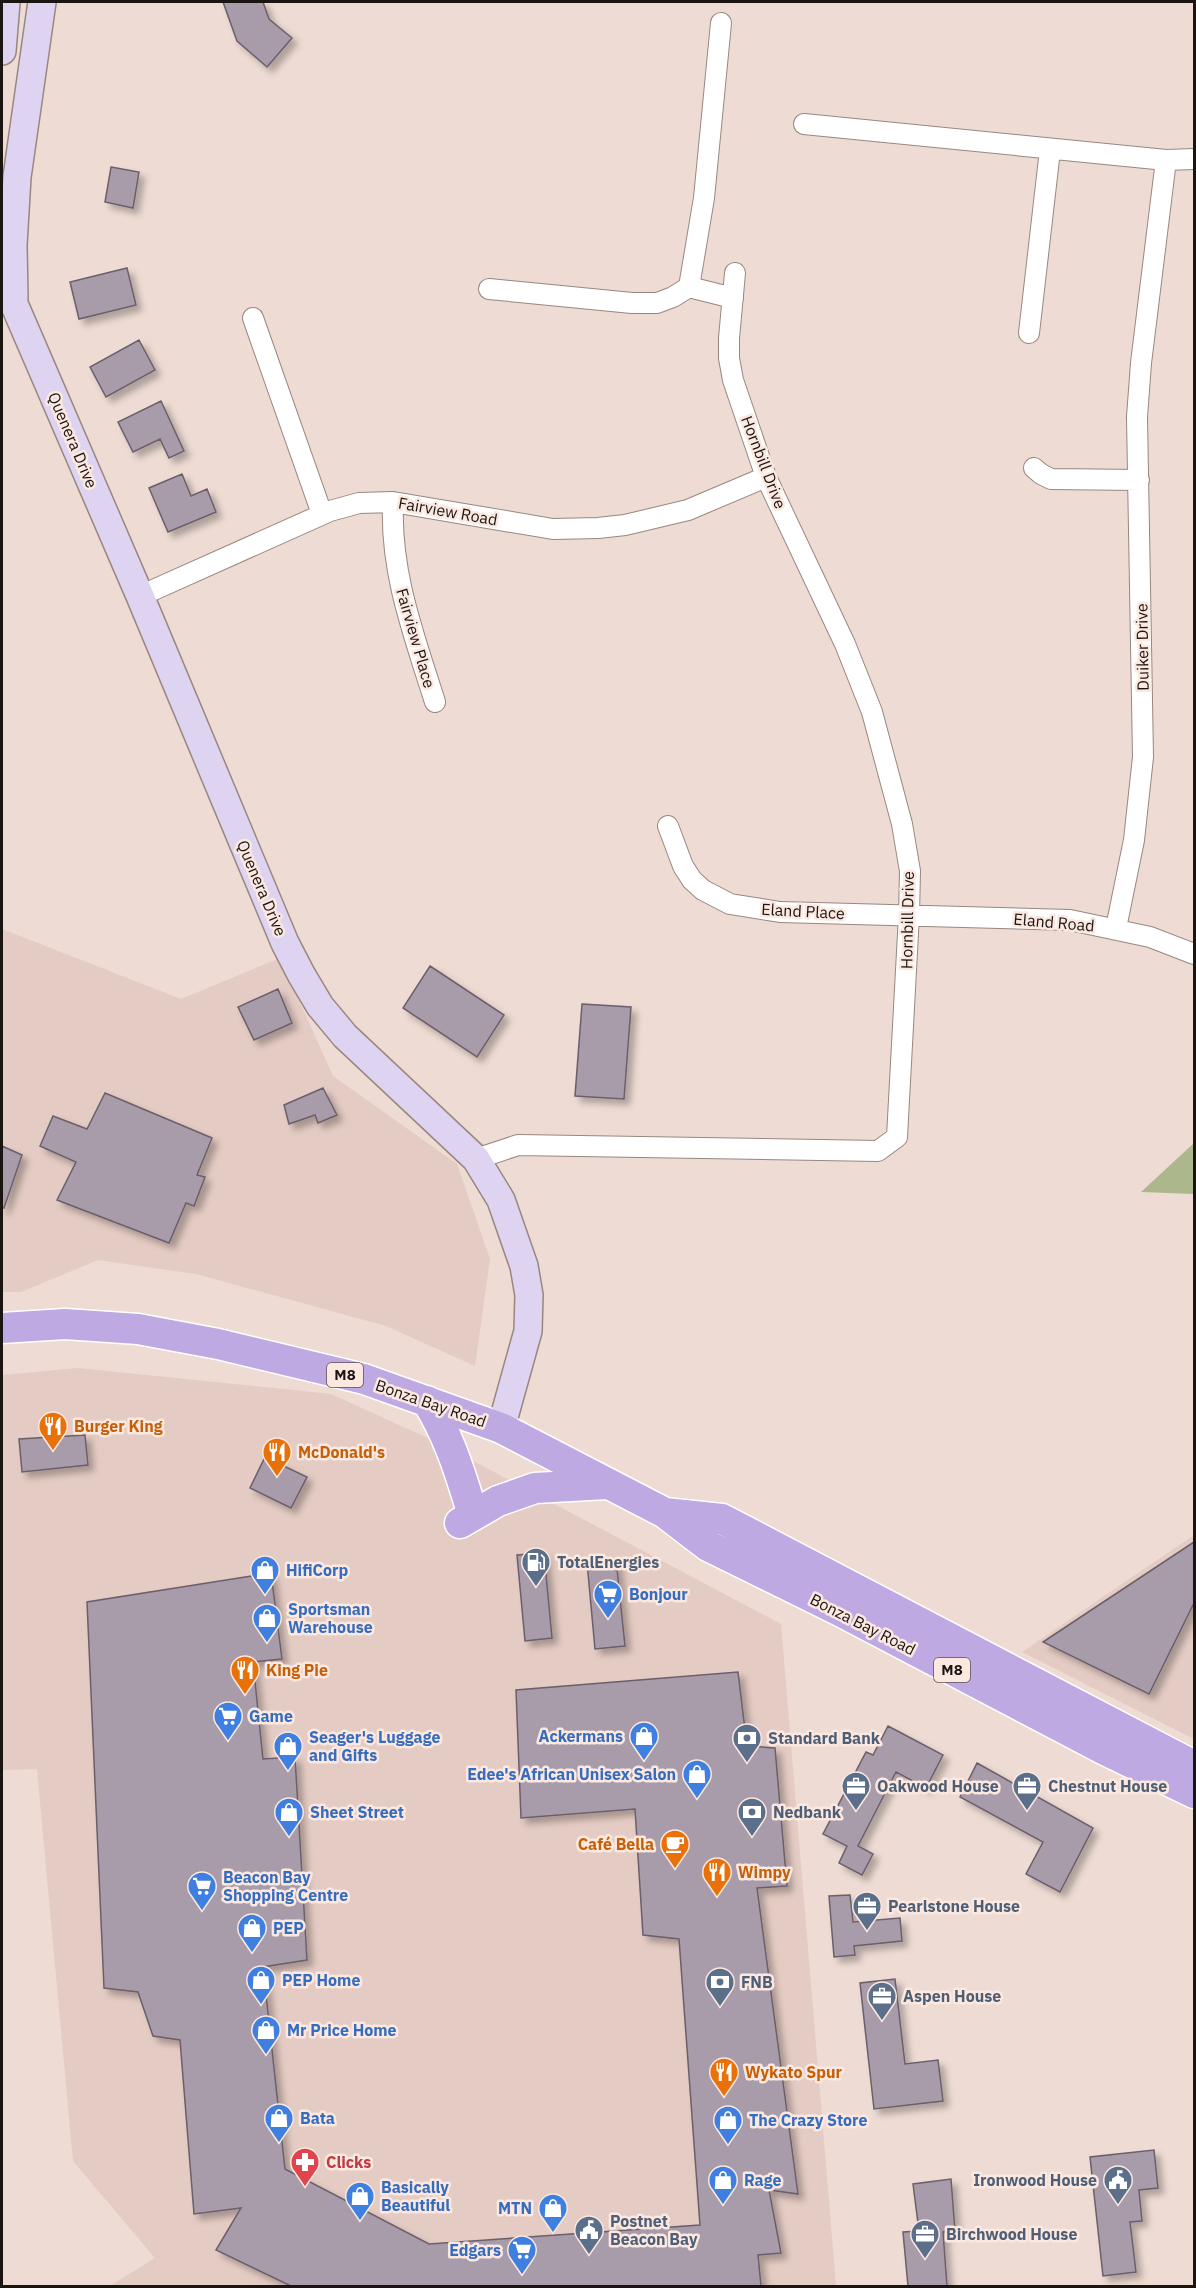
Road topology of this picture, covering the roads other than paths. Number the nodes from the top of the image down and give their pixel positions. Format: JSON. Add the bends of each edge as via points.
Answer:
{"nodes":[{"id":1,"x":6,"y":2,"type":"edge"},
{"id":2,"x":42,"y":2,"type":"edge"},
{"id":3,"x":720,"y":23,"type":"dead end"},
{"id":4,"x":2,"y":51,"type":"edge"},
{"id":5,"x":804,"y":124,"type":"dead end"},
{"id":6,"x":1050,"y":150,"type":"junction"},
{"id":7,"x":1194,"y":159,"type":"edge"},
{"id":8,"x":1166,"y":160,"type":"junction"},
{"id":9,"x":735,"y":273,"type":"dead end"},
{"id":10,"x":2,"y":276,"type":"edge"},
{"id":11,"x":689,"y":287,"type":"junction"},
{"id":12,"x":489,"y":289,"type":"dead end"},
{"id":13,"x":733,"y":298,"type":"junction"},
{"id":14,"x":14,"y":304,"type":"junction"},
{"id":15,"x":253,"y":318,"type":"dead end"},
{"id":16,"x":1029,"y":333,"type":"dead end"},
{"id":17,"x":1034,"y":468,"type":"dead end"},
{"id":18,"x":766,"y":477,"type":"junction"},
{"id":19,"x":1139,"y":480,"type":"junction"},
{"id":20,"x":393,"y":502,"type":"junction"},
{"id":21,"x":322,"y":514,"type":"junction"},
{"id":22,"x":140,"y":596,"type":"junction"},
{"id":23,"x":435,"y":702,"type":"dead end"},
{"id":24,"x":668,"y":826,"type":"dead end"},
{"id":25,"x":909,"y":915,"type":"junction"},
{"id":26,"x":1116,"y":928,"type":"junction"},
{"id":27,"x":1194,"y":954,"type":"edge"},
{"id":28,"x":476,"y":1159,"type":"junction"},
{"id":29,"x":2,"y":1328,"type":"edge"},
{"id":30,"x":427,"y":1401,"type":"junction"},
{"id":31,"x":501,"y":1428,"type":"junction"},
{"id":32,"x":610,"y":1484,"type":"junction"},
{"id":33,"x":665,"y":1513,"type":"junction"},
{"id":34,"x":1194,"y":1766,"type":"edge"},
{"id":35,"x":1194,"y":1793,"type":"edge"}],
"edges":[{"from":1,"to":4,"type":"street"},
{"from":2,"to":14,"type":"street","name":"Quenera Drive","via":[[17,177]]},
{"from":3,"to":11,"type":"street","via":[[704,198]]},
{"from":5,"to":6,"type":"street"},
{"from":6,"to":8,"type":"street"},
{"from":6,"to":16,"type":"street"},
{"from":7,"to":8,"type":"street"},
{"from":8,"to":19,"type":"street","name":"Duiker Drive","via":[[1141,363],[1137,417]]},
{"from":9,"to":13,"type":"street","name":"Hornbill Drive"},
{"from":10,"to":14,"type":"street","name":"Quenera Drive"},
{"from":11,"to":12,"type":"street","via":[[657,303]]},
{"from":11,"to":13,"type":"street"},
{"from":13,"to":18,"type":"street","name":"Hornbill Drive","via":[[729,358],[733,380]]},
{"from":14,"to":22,"type":"street","name":"Quenera Drive"},
{"from":15,"to":21,"type":"street"},
{"from":17,"to":19,"type":"street","via":[[1052,479]]},
{"from":18,"to":20,"type":"street","name":"Fairview Road","via":[[688,510],[597,528],[553,529]]},
{"from":18,"to":25,"type":"street","name":"Hornbill Drive","via":[[845,644],[872,712],[902,824],[910,871]]},
{"from":19,"to":26,"type":"street","name":"Duiker Drive","via":[[1143,757],[1134,840]]},
{"from":20,"to":21,"type":"street","name":"Fairview Road","via":[[358,503]]},
{"from":20,"to":23,"type":"street","name":"Fairview Place","via":[[392,531],[402,594]]},
{"from":21,"to":22,"type":"street","name":"Fairview Road"},
{"from":22,"to":28,"type":"street","name":"Quenera Drive","via":[[285,943],[320,1006],[345,1036]]},
{"from":24,"to":25,"type":"street","name":"Eland Place","via":[[692,880],[703,891],[730,904],[780,912]]},
{"from":25,"to":26,"type":"street","name":"Eland Road","via":[[1070,920]]},
{"from":25,"to":28,"type":"street","name":"Hornbill Drive","via":[[897,1137],[878,1151],[518,1145]]},
{"from":26,"to":27,"type":"street","name":"Eland Road"},
{"from":28,"to":31,"type":"street","name":"Quenera Drive","via":[[501,1200],[524,1266],[529,1295],[528,1331]]},
{"from":29,"to":30,"type":"main road","name":"Bonza Bay Road","number":"M8","via":[[65,1324],[138,1329],[364,1379]]},
{"from":30,"to":31,"type":"main road","name":"Bonza Bay Road","number":"M8"},
{"from":30,"to":32,"type":"main road","via":[[458,1466],[464,1513],[535,1488]]},
{"from":31,"to":32,"type":"main road","name":"Bonza Bay Road","number":"M8"},
{"from":32,"to":33,"type":"main road","name":"Bonza Bay Road","number":"M8"},
{"from":33,"to":34,"type":"main road","name":"Bonza Bay Road","number":"M8","via":[[722,1519]]},
{"from":33,"to":35,"type":"main road","name":"Bonza Bay Road","number":"M8","via":[[708,1546]]}]}
